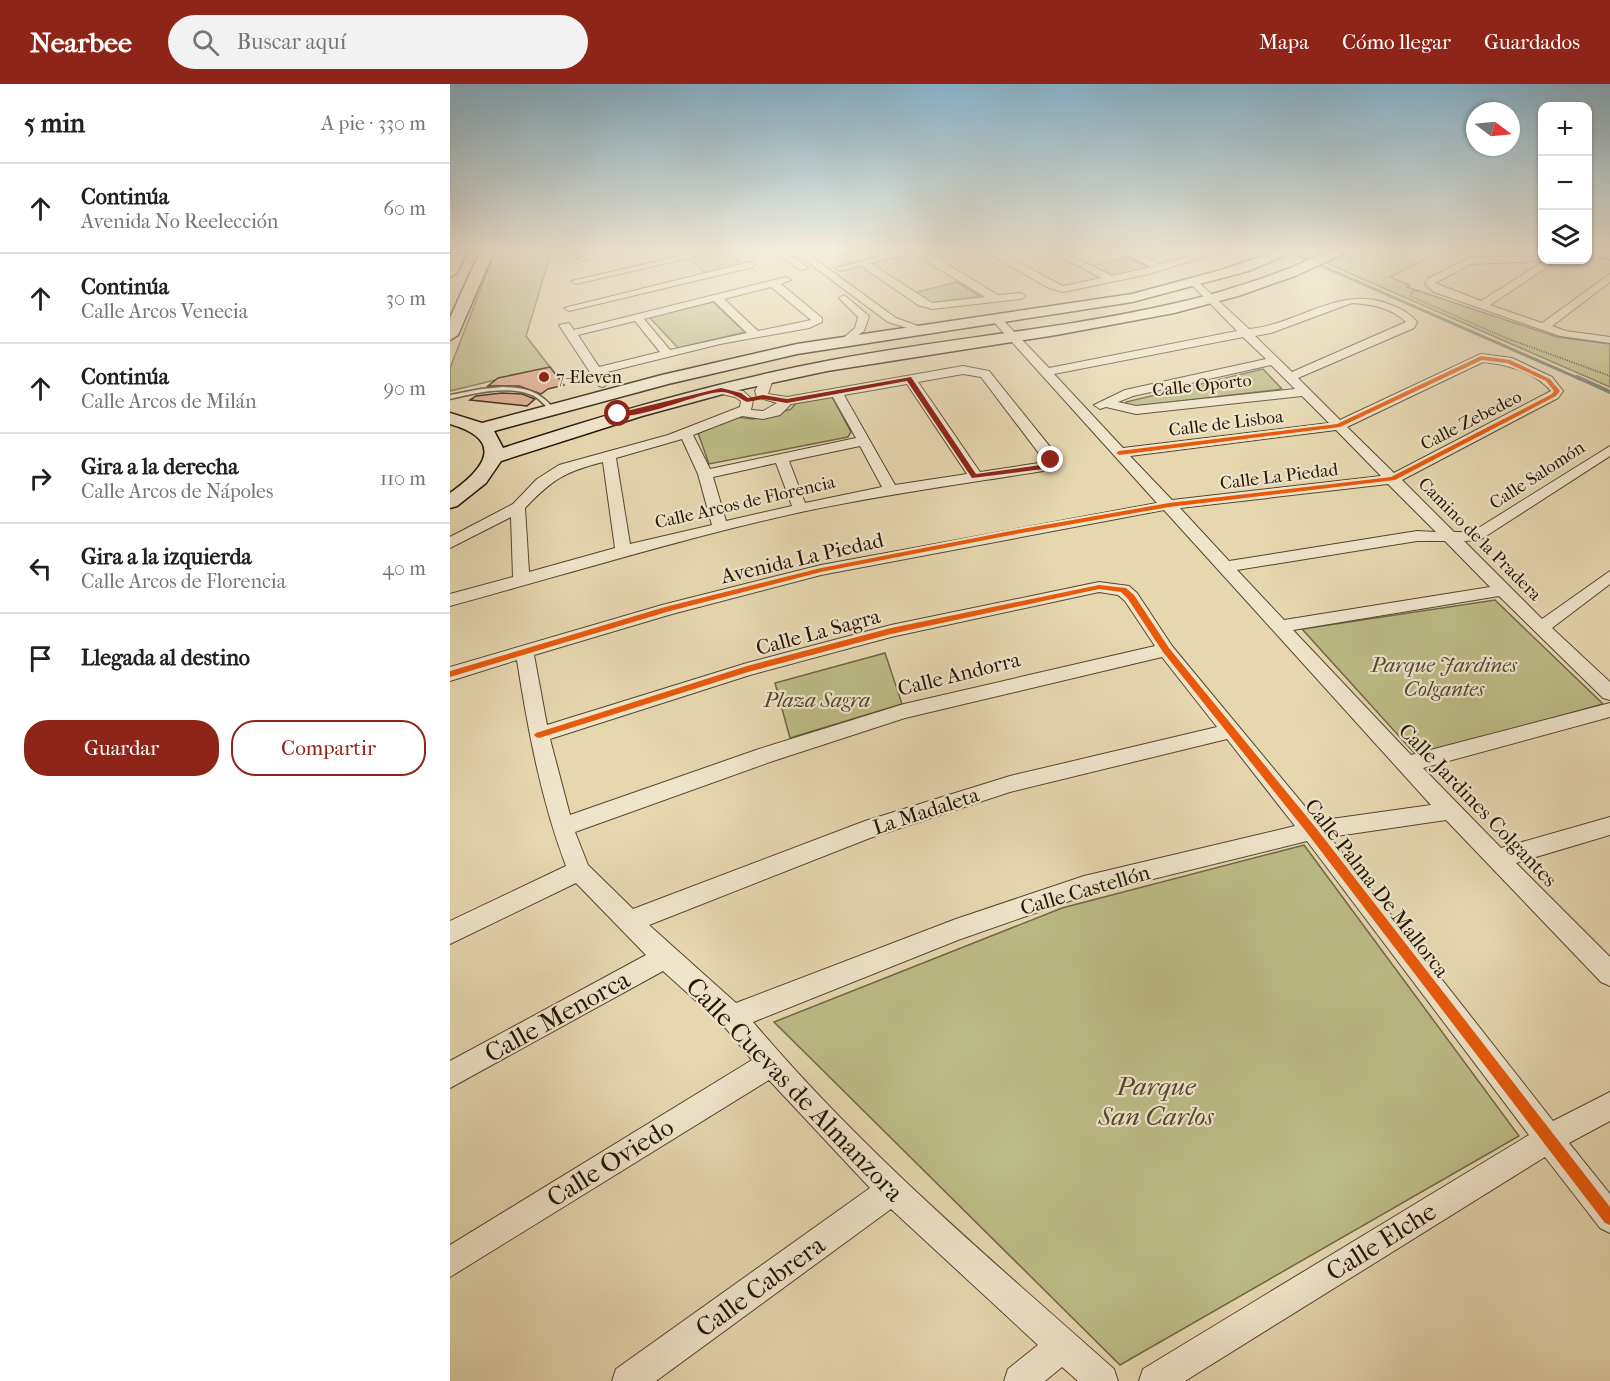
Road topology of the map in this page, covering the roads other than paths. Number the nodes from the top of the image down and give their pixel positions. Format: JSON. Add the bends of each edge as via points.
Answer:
{"nodes":[{"id":1,"x":461,"y":310,"type":"edge"},
{"id":2,"x":579,"y":310,"type":"edge"},
{"id":3,"x":620,"y":310,"type":"edge"},
{"id":4,"x":667,"y":310,"type":"edge"},
{"id":5,"x":730,"y":310,"type":"edge"},
{"id":6,"x":808,"y":310,"type":"edge"},
{"id":7,"x":863,"y":310,"type":"edge"},
{"id":8,"x":872,"y":310,"type":"edge"},
{"id":9,"x":1069,"y":310,"type":"edge"},
{"id":10,"x":1166,"y":310,"type":"edge"},
{"id":11,"x":1224,"y":310,"type":"edge"},
{"id":12,"x":1329,"y":310,"type":"edge"},
{"id":13,"x":1392,"y":310,"type":"edge"},
{"id":14,"x":1495,"y":310,"type":"edge"},
{"id":15,"x":1566,"y":310,"type":"edge"},
{"id":16,"x":637,"y":317,"type":"junction"},
{"id":17,"x":998,"y":321,"type":"junction"},
{"id":18,"x":1543,"y":327,"type":"junction"},
{"id":19,"x":923,"y":330,"type":"junction"},
{"id":20,"x":1247,"y":333,"type":"junction"},
{"id":21,"x":755,"y":334,"type":"junction"},
{"id":22,"x":450,"y":335,"type":"edge"},
{"id":23,"x":1012,"y":339,"type":"junction"},
{"id":24,"x":847,"y":340,"type":"junction"},
{"id":25,"x":1610,"y":340,"type":"edge"},
{"id":26,"x":720,"y":341,"type":"junction"},
{"id":27,"x":700,"y":346,"type":"junction"},
{"id":28,"x":667,"y":353,"type":"junction"},
{"id":29,"x":1274,"y":361,"type":"junction"},
{"id":30,"x":734,"y":362,"type":"junction"},
{"id":31,"x":716,"y":366,"type":"junction"},
{"id":32,"x":597,"y":372,"type":"junction"},
{"id":33,"x":1044,"y":373,"type":"junction"},
{"id":34,"x":1290,"y":377,"type":"junction"},
{"id":35,"x":909,"y":378,"type":"junction"},
{"id":36,"x":767,"y":379,"type":"junction"},
{"id":37,"x":603,"y":383,"type":"dead end"},
{"id":38,"x":1555,"y":385,"type":"joint"},
{"id":39,"x":624,"y":390,"type":"junction"},
{"id":40,"x":721,"y":390,"type":"junction"},
{"id":41,"x":836,"y":391,"type":"junction"},
{"id":42,"x":1305,"y":392,"type":"junction"},
{"id":43,"x":450,"y":397,"type":"edge"},
{"id":44,"x":763,"y":397,"type":"junction"},
{"id":45,"x":787,"y":401,"type":"junction"},
{"id":46,"x":1105,"y":403,"type":"junction"},
{"id":47,"x":744,"y":406,"type":"junction"},
{"id":48,"x":552,"y":410,"type":"junction"},
{"id":49,"x":635,"y":412,"type":"junction"},
{"id":50,"x":1080,"y":412,"type":"junction"},
{"id":51,"x":450,"y":418,"type":"edge"},
{"id":52,"x":1338,"y":426,"type":"junction"},
{"id":53,"x":483,"y":428,"type":"junction"},
{"id":54,"x":686,"y":434,"type":"junction"},
{"id":55,"x":862,"y":441,"type":"junction"},
{"id":56,"x":1610,"y":450,"type":"edge"},
{"id":57,"x":1119,"y":453,"type":"junction"},
{"id":58,"x":495,"y":457,"type":"junction"},
{"id":59,"x":609,"y":457,"type":"junction"},
{"id":60,"x":781,"y":458,"type":"junction"},
{"id":61,"x":705,"y":474,"type":"junction"},
{"id":62,"x":975,"y":476,"type":"junction"},
{"id":63,"x":1394,"y":479,"type":"junction"},
{"id":64,"x":891,"y":490,"type":"junction"},
{"id":65,"x":450,"y":502,"type":"edge"},
{"id":66,"x":1169,"y":505,"type":"junction"},
{"id":67,"x":518,"y":507,"type":"junction"},
{"id":68,"x":800,"y":508,"type":"junction"},
{"id":69,"x":720,"y":526,"type":"junction"},
{"id":70,"x":1451,"y":537,"type":"junction"},
{"id":71,"x":450,"y":543,"type":"edge"},
{"id":72,"x":623,"y":551,"type":"junction"},
{"id":73,"x":1225,"y":567,"type":"junction"},
{"id":74,"x":1610,"y":576,"type":"edge"},
{"id":75,"x":521,"y":580,"type":"junction"},
{"id":76,"x":1112,"y":587,"type":"joint"},
{"id":77,"x":1503,"y":590,"type":"junction"},
{"id":78,"x":450,"y":600,"type":"edge"},
{"id":79,"x":1280,"y":626,"type":"junction"},
{"id":80,"x":1541,"y":628,"type":"junction"},
{"id":81,"x":1166,"y":650,"type":"junction"},
{"id":82,"x":525,"y":653,"type":"junction"},
{"id":83,"x":450,"y":674,"type":"edge"},
{"id":84,"x":1610,"y":693,"type":"edge"},
{"id":85,"x":1610,"y":710,"type":"edge"},
{"id":86,"x":1231,"y":731,"type":"junction"},
{"id":87,"x":539,"y":735,"type":"junction"},
{"id":88,"x":1407,"y":764,"type":"junction"},
{"id":89,"x":1450,"y":811,"type":"junction"},
{"id":90,"x":562,"y":826,"type":"junction"},
{"id":91,"x":1610,"y":826,"type":"edge"},
{"id":92,"x":1312,"y":831,"type":"junction"},
{"id":93,"x":1497,"y":859,"type":"junction"},
{"id":94,"x":579,"y":871,"type":"junction"},
{"id":95,"x":630,"y":921,"type":"junction"},
{"id":96,"x":450,"y":933,"type":"edge"},
{"id":97,"x":665,"y":957,"type":"junction"},
{"id":98,"x":1610,"y":974,"type":"edge"},
{"id":99,"x":733,"y":1017,"type":"junction"},
{"id":100,"x":771,"y":1063,"type":"junction"},
{"id":101,"x":450,"y":1075,"type":"edge"},
{"id":102,"x":1610,"y":1106,"type":"edge"},
{"id":103,"x":1548,"y":1139,"type":"junction"},
{"id":104,"x":892,"y":1190,"type":"junction"},
{"id":105,"x":1610,"y":1218,"type":"edge"},
{"id":106,"x":450,"y":1262,"type":"edge"},
{"id":107,"x":1062,"y":1346,"type":"junction"},
{"id":108,"x":628,"y":1381,"type":"edge"},
{"id":109,"x":1020,"y":1381,"type":"edge"},
{"id":110,"x":1102,"y":1381,"type":"edge"},
{"id":111,"x":1155,"y":1381,"type":"edge"}],
"edges":[{"from":1,"to":22,"type":"main road"},
{"from":2,"to":32,"type":"street"},
{"from":3,"to":16,"type":"street"},
{"from":4,"to":16,"type":"street"},
{"from":5,"to":21,"type":"street"},
{"from":6,"to":21,"type":"street","via":[[818,317],[809,325]]},
{"from":7,"to":24,"type":"street","via":[[864,322]]},
{"from":8,"to":19,"type":"street"},
{"from":9,"to":17,"type":"main road"},
{"from":10,"to":23,"type":"main road"},
{"from":11,"to":20,"type":"street","name":"Camino de la Pradera"},
{"from":12,"to":20,"type":"street","via":[[1274,329]]},
{"from":13,"to":34,"type":"street","via":[[1405,315],[1412,322],[1410,327]]},
{"from":14,"to":18,"type":"street"},
{"from":15,"to":18,"type":"street"},
{"from":16,"to":28,"type":"street"},
{"from":17,"to":19,"type":"main road"},
{"from":17,"to":23,"type":"street","name":"Calle Jardines Colgantes"},
{"from":18,"to":25,"type":"street"},
{"from":19,"to":24,"type":"main road"},
{"from":20,"to":29,"type":"street","name":"Camino de la Pradera"},
{"from":20,"to":33,"type":"street"},
{"from":21,"to":26,"type":"street"},
{"from":23,"to":33,"type":"street","name":"Calle Jardines Colgantes"},
{"from":23,"to":36,"type":"main road","via":[[874,358]]},
{"from":24,"to":30,"type":"main road"},
{"from":26,"to":27,"type":"street"},
{"from":26,"to":30,"type":"street"},
{"from":27,"to":28,"type":"street"},
{"from":27,"to":31,"type":"street"},
{"from":28,"to":32,"type":"street"},
{"from":29,"to":34,"type":"street","name":"Camino de la Pradera"},
{"from":29,"to":46,"type":"street","via":[[1129,393]]},
{"from":30,"to":31,"type":"main road"},
{"from":31,"to":39,"type":"main road"},
{"from":32,"to":37,"type":"street"},
{"from":33,"to":50,"type":"street","name":"Calle Jardines Colgantes"},
{"from":34,"to":42,"type":"street","name":"Camino de la Pradera"},
{"from":35,"to":41,"type":"street"},
{"from":35,"to":62,"type":"street"},
{"from":35,"to":62,"type":"street","name":"Calle Arcos de Florencia","via":[[963,370],[985,374],[1051,460],[1043,467]]},
{"from":36,"to":40,"type":"main road"},
{"from":36,"to":44,"type":"street","via":[[761,391]]},
{"from":38,"to":52,"type":"street","name":"Calle de Lisboa","via":[[1509,361],[1481,358]]},
{"from":38,"to":63,"type":"street","name":"Calle Zebedeo","via":[[1554,395]]},
{"from":39,"to":48,"type":"main road"},
{"from":39,"to":49,"type":"main road","via":[[608,402],[607,410],[618,414]]},
{"from":40,"to":47,"type":"street","via":[[739,394]]},
{"from":40,"to":49,"type":"main road"},
{"from":41,"to":45,"type":"street"},
{"from":41,"to":55,"type":"street"},
{"from":42,"to":46,"type":"street","name":"Calle Oporto","via":[[1136,410]]},
{"from":42,"to":52,"type":"street","name":"Camino de la Pradera"},
{"from":43,"to":48,"type":"lane","via":[[480,390],[528,392],[540,397]]},
{"from":44,"to":45,"type":"street"},
{"from":44,"to":47,"type":"street"},
{"from":45,"to":47,"type":"street","via":[[775,412],[763,415]]},
{"from":46,"to":50,"type":"street"},
{"from":47,"to":54,"type":"street"},
{"from":48,"to":53,"type":"main road"},
{"from":49,"to":58,"type":"main road"},
{"from":50,"to":57,"type":"street","name":"Calle Jardines Colgantes"},
{"from":51,"to":53,"type":"main road"},
{"from":52,"to":57,"type":"street","name":"Calle de Lisboa"},
{"from":52,"to":63,"type":"street","name":"Camino de la Pradera"},
{"from":53,"to":58,"type":"main road","via":[[496,446]]},
{"from":54,"to":59,"type":"street"},
{"from":54,"to":61,"type":"street"},
{"from":55,"to":60,"type":"street"},
{"from":55,"to":64,"type":"street"},
{"from":56,"to":70,"type":"street","name":"Calle Salomón","via":[[1482,534]]},
{"from":57,"to":66,"type":"street","name":"Calle Jardines Colgantes"},
{"from":58,"to":65,"type":"main road","via":[[486,474]]},
{"from":59,"to":67,"type":"street","via":[[552,473]]},
{"from":59,"to":72,"type":"street"},
{"from":60,"to":61,"type":"street"},
{"from":60,"to":68,"type":"street"},
{"from":61,"to":69,"type":"street"},
{"from":62,"to":64,"type":"street","name":"Calle Arcos de Florencia"},
{"from":63,"to":66,"type":"street","name":"Calle La Piedad"},
{"from":63,"to":70,"type":"street","name":"Camino de la Pradera"},
{"from":64,"to":68,"type":"street","name":"Calle Arcos de Florencia"},
{"from":66,"to":73,"type":"street","name":"Calle Jardines Colgantes"},
{"from":66,"to":82,"type":"street","name":"Avenida La Piedad","via":[[821,570],[668,609]]},
{"from":67,"to":71,"type":"street"},
{"from":67,"to":75,"type":"street"},
{"from":68,"to":69,"type":"street","name":"Calle Arcos de Florencia"},
{"from":69,"to":72,"type":"street","name":"Calle Arcos de Florencia"},
{"from":70,"to":73,"type":"street","name":"Calle Salomón","via":[[1417,536]]},
{"from":70,"to":77,"type":"street","name":"Camino de la Pradera"},
{"from":72,"to":75,"type":"street","name":"Calle Arcos de Florencia"},
{"from":73,"to":79,"type":"street","name":"Calle Jardines Colgantes"},
{"from":74,"to":80,"type":"street"},
{"from":75,"to":78,"type":"street","name":"Calle Arcos de Florencia"},
{"from":76,"to":81,"type":"street","name":"Calle Palma De Mallorca","via":[[1131,597]]},
{"from":76,"to":87,"type":"street","name":"Calle La Sagra","via":[[891,631],[747,669]]},
{"from":77,"to":79,"type":"street"},
{"from":77,"to":80,"type":"street","name":"Camino de la Pradera"},
{"from":79,"to":88,"type":"street","name":"Calle Jardines Colgantes"},
{"from":80,"to":84,"type":"street","name":"Camino de la Pradera"},
{"from":81,"to":86,"type":"street","name":"Calle Palma De Mallorca"},
{"from":81,"to":90,"type":"street","name":"Calle Andorra","via":[[904,711]]},
{"from":82,"to":83,"type":"street","name":"Avenida La Piedad"},
{"from":82,"to":87,"type":"street","name":"Calle Cuevas de Almanzora"},
{"from":85,"to":88,"type":"street"},
{"from":86,"to":92,"type":"street","name":"Calle Palma De Mallorca"},
{"from":86,"to":95,"type":"street","name":"La Madaleta","via":[[1010,784],[865,830]]},
{"from":87,"to":90,"type":"street","name":"Calle Cuevas de Almanzora"},
{"from":88,"to":89,"type":"street","name":"Calle Jardines Colgantes"},
{"from":89,"to":92,"type":"street","name":"Calle Castellón"},
{"from":89,"to":93,"type":"street","name":"Calle Jardines Colgantes"},
{"from":90,"to":94,"type":"street","name":"Calle Cuevas de Almanzora"},
{"from":91,"to":93,"type":"street"},
{"from":92,"to":99,"type":"street","name":"Calle Castellón","via":[[1084,886],[956,930]]},
{"from":92,"to":103,"type":"street","name":"Calle Palma De Mallorca"},
{"from":93,"to":98,"type":"street","name":"Calle Jardines Colgantes"},
{"from":94,"to":95,"type":"street","name":"Calle Cuevas de Almanzora"},
{"from":94,"to":96,"type":"street"},
{"from":95,"to":97,"type":"street","name":"Calle Cuevas de Almanzora"},
{"from":97,"to":99,"type":"street","name":"Calle Cuevas de Almanzora"},
{"from":97,"to":101,"type":"street","name":"Calle Menorca"},
{"from":99,"to":100,"type":"street","name":"Calle Cuevas de Almanzora"},
{"from":100,"to":104,"type":"street","name":"Calle Cuevas de Almanzora"},
{"from":100,"to":106,"type":"street","name":"Calle Oviedo"},
{"from":102,"to":103,"type":"street","name":"Calle Elche"},
{"from":103,"to":105,"type":"street","name":"Calle Palma De Mallorca"},
{"from":103,"to":111,"type":"street","name":"Calle Elche"},
{"from":104,"to":107,"type":"street","name":"Calle Cuevas de Almanzora"},
{"from":104,"to":108,"type":"street","name":"Calle Cabrera"},
{"from":107,"to":109,"type":"street"},
{"from":107,"to":110,"type":"street","name":"Calle Cuevas de Almanzora"}]}
